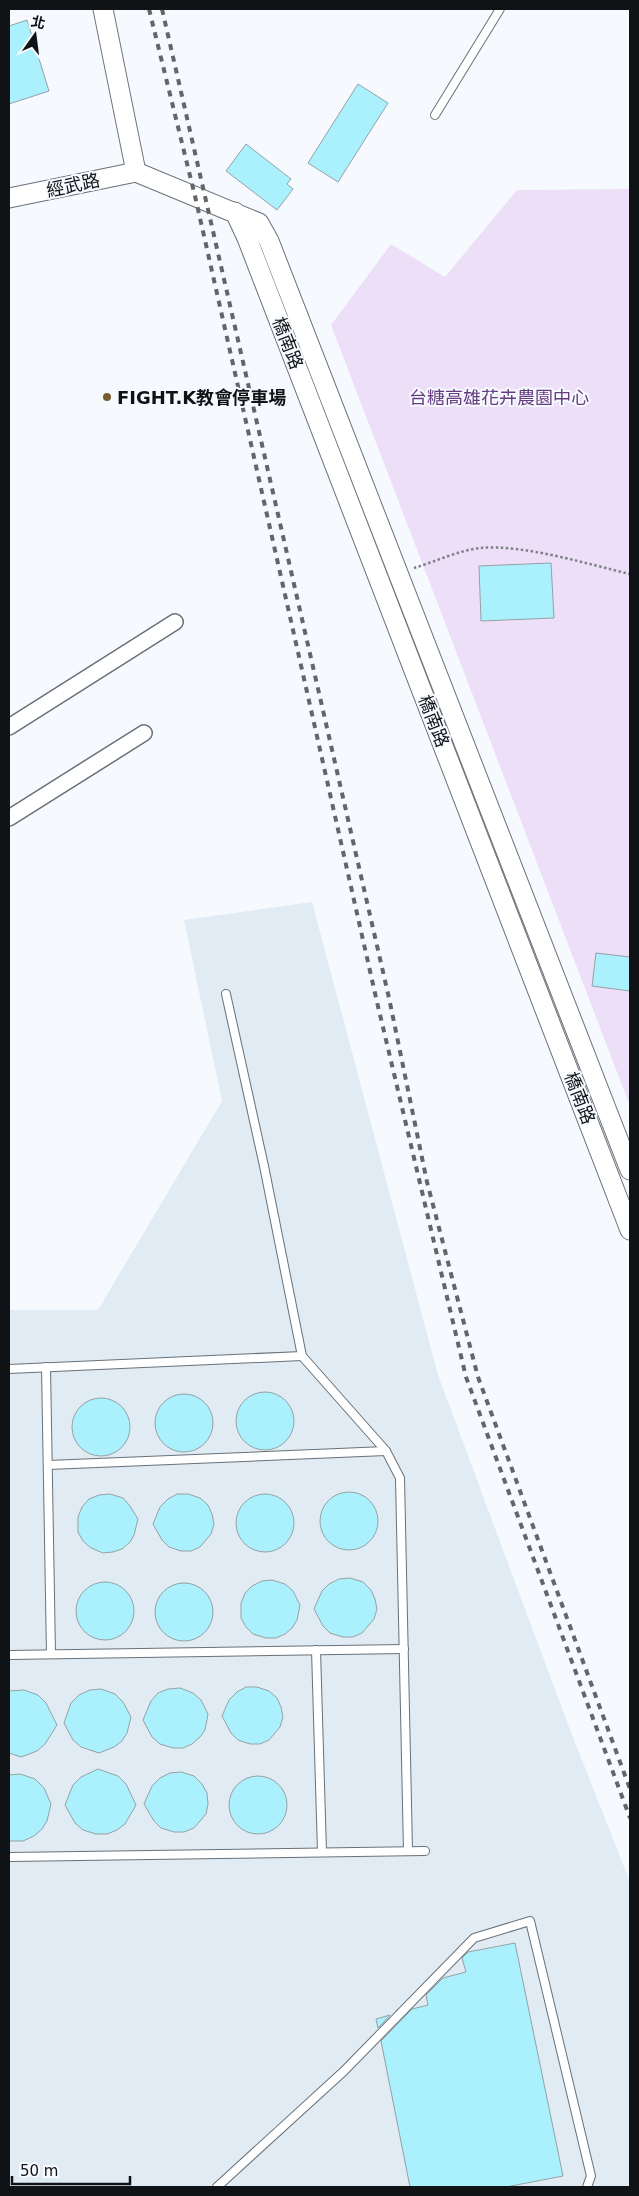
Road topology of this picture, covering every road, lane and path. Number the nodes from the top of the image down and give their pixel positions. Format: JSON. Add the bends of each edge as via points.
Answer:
{"nodes":[{"id":1,"x":103,"y":9,"type":"edge"},
{"id":2,"x":500,"y":9,"type":"edge"},
{"id":3,"x":435,"y":115,"type":"dead end"},
{"id":4,"x":136,"y":172,"type":"junction"},
{"id":5,"x":9,"y":198,"type":"edge"},
{"id":6,"x":235,"y":212,"type":"junction"},
{"id":7,"x":398,"y":573,"type":"junction"},
{"id":8,"x":630,"y":574,"type":"edge"},
{"id":9,"x":175,"y":622,"type":"dead end"},
{"id":10,"x":9,"y":727,"type":"edge"},
{"id":11,"x":144,"y":733,"type":"dead end"},
{"id":12,"x":9,"y":818,"type":"edge"},
{"id":13,"x":226,"y":994,"type":"dead end"},
{"id":14,"x":630,"y":1170,"type":"edge"},
{"id":15,"x":630,"y":1230,"type":"edge"},
{"id":16,"x":302,"y":1356,"type":"junction"},
{"id":17,"x":46,"y":1367,"type":"junction"},
{"id":18,"x":9,"y":1369,"type":"edge"},
{"id":19,"x":386,"y":1451,"type":"junction"},
{"id":20,"x":48,"y":1465,"type":"junction"},
{"id":21,"x":404,"y":1648,"type":"junction"},
{"id":22,"x":316,"y":1650,"type":"junction"},
{"id":23,"x":51,"y":1654,"type":"junction"},
{"id":24,"x":9,"y":1655,"type":"edge"},
{"id":25,"x":408,"y":1851,"type":"junction"},
{"id":26,"x":425,"y":1851,"type":"dead end"},
{"id":27,"x":322,"y":1852,"type":"junction"},
{"id":28,"x":9,"y":1857,"type":"edge"},
{"id":29,"x":217,"y":2187,"type":"edge"},
{"id":30,"x":587,"y":2187,"type":"edge"}],
"edges":[{"from":1,"to":4,"type":"street"},
{"from":2,"to":3,"type":"lane"},
{"from":4,"to":5,"type":"street","name":"經武路"},
{"from":4,"to":6,"type":"street","name":"橋南路"},
{"from":6,"to":7,"type":"street","name":"橋南路","via":[[260,223],[269,241]]},
{"from":6,"to":15,"type":"street","name":"橋南路"},
{"from":7,"to":8,"type":"path","via":[[477,548],[496,547]]},
{"from":7,"to":14,"type":"street","name":"橋南路"},
{"from":9,"to":10,"type":"street"},
{"from":11,"to":12,"type":"street"},
{"from":13,"to":16,"type":"lane"},
{"from":16,"to":17,"type":"lane"},
{"from":16,"to":19,"type":"lane"},
{"from":17,"to":18,"type":"lane"},
{"from":17,"to":20,"type":"lane"},
{"from":19,"to":20,"type":"lane"},
{"from":19,"to":21,"type":"lane","via":[[400,1478]]},
{"from":20,"to":23,"type":"lane"},
{"from":21,"to":22,"type":"lane"},
{"from":21,"to":25,"type":"lane"},
{"from":22,"to":23,"type":"lane"},
{"from":22,"to":27,"type":"lane"},
{"from":23,"to":24,"type":"lane"},
{"from":25,"to":26,"type":"lane"},
{"from":25,"to":27,"type":"lane"},
{"from":27,"to":28,"type":"lane"},
{"from":29,"to":30,"type":"lane","via":[[344,2072],[474,1938],[530,1921],[591,2176]]}]}
